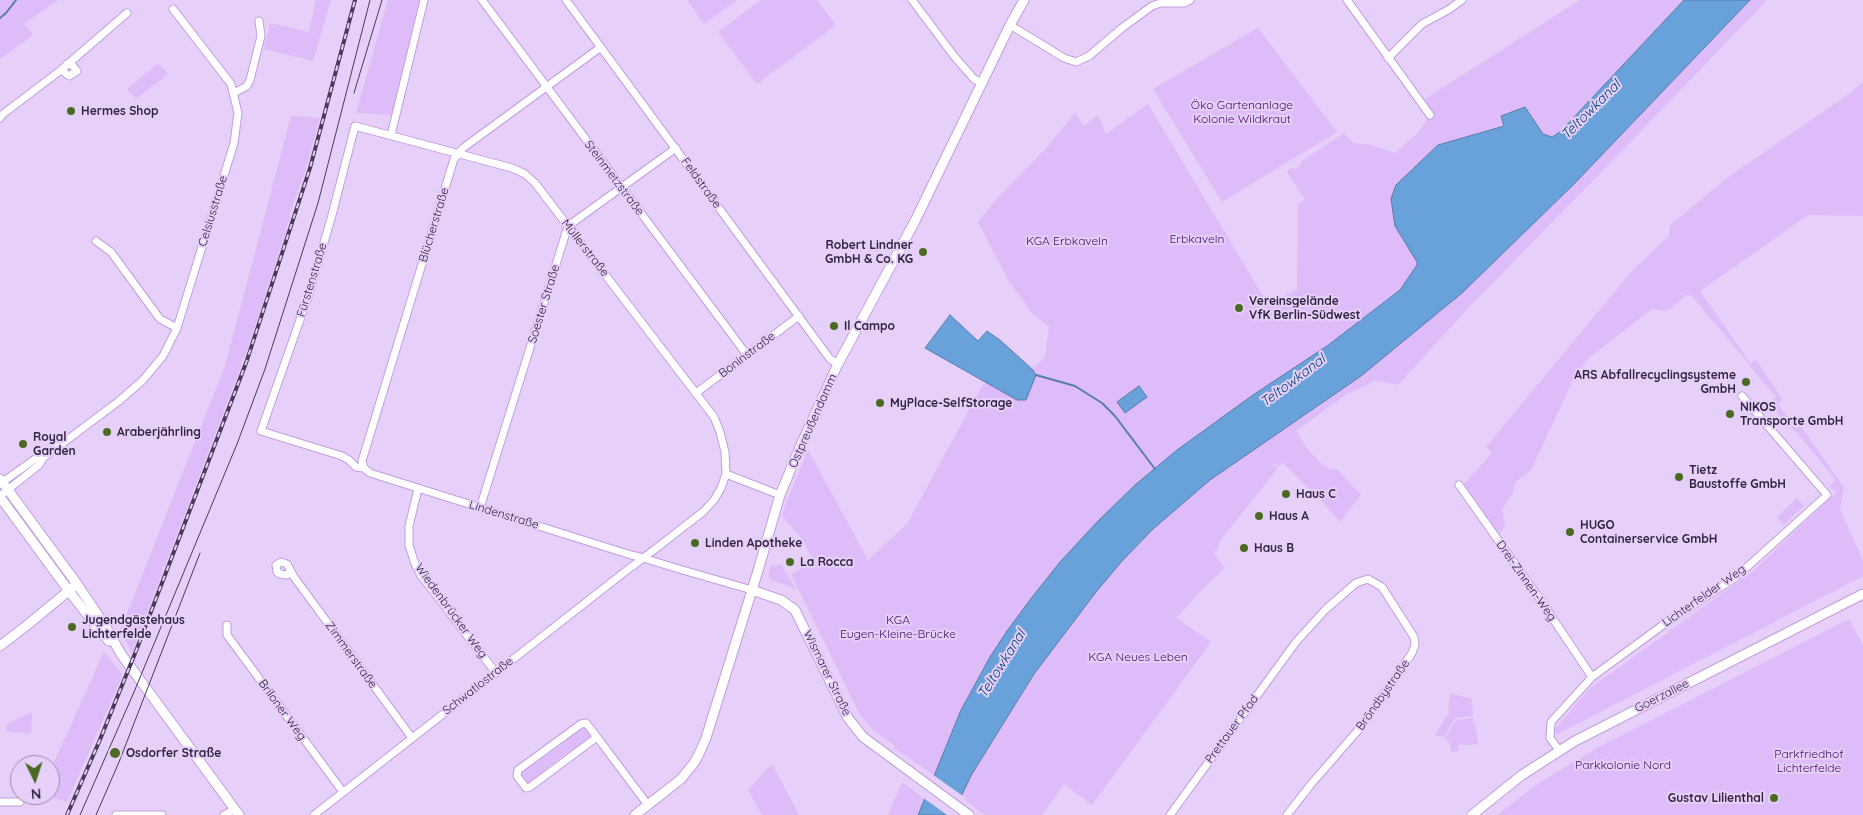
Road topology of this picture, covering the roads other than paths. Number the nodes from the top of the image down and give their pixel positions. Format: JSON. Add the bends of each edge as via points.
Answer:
{"nodes":[{"id":1,"x":424,"y":0,"type":"edge"},
{"id":2,"x":482,"y":0,"type":"edge"},
{"id":3,"x":566,"y":0,"type":"edge"},
{"id":4,"x":912,"y":0,"type":"edge"},
{"id":5,"x":1024,"y":0,"type":"edge"},
{"id":6,"x":1190,"y":0,"type":"edge"},
{"id":7,"x":1347,"y":0,"type":"edge"},
{"id":8,"x":1462,"y":0,"type":"edge"},
{"id":9,"x":173,"y":9,"type":"dead end"},
{"id":10,"x":127,"y":13,"type":"dead end"},
{"id":11,"x":259,"y":21,"type":"dead end"},
{"id":12,"x":1010,"y":26,"type":"junction"},
{"id":13,"x":601,"y":47,"type":"junction"},
{"id":14,"x":1388,"y":58,"type":"junction"},
{"id":15,"x":67,"y":64,"type":"junction"},
{"id":16,"x":60,"y":70,"type":"junction"},
{"id":17,"x":982,"y":83,"type":"junction"},
{"id":18,"x":546,"y":86,"type":"junction"},
{"id":19,"x":234,"y":93,"type":"junction"},
{"id":20,"x":1430,"y":115,"type":"dead end"},
{"id":21,"x":0,"y":118,"type":"edge"},
{"id":22,"x":355,"y":126,"type":"joint"},
{"id":23,"x":391,"y":135,"type":"junction"},
{"id":24,"x":676,"y":148,"type":"junction"},
{"id":25,"x":458,"y":153,"type":"junction"},
{"id":26,"x":622,"y":187,"type":"junction"},
{"id":27,"x":568,"y":226,"type":"junction"},
{"id":28,"x":96,"y":241,"type":"dead end"},
{"id":29,"x":799,"y":316,"type":"junction"},
{"id":30,"x":177,"y":328,"type":"junction"},
{"id":31,"x":748,"y":355,"type":"junction"},
{"id":32,"x":838,"y":364,"type":"junction"},
{"id":33,"x":696,"y":393,"type":"junction"},
{"id":34,"x":1742,"y":396,"type":"dead end"},
{"id":35,"x":261,"y":431,"type":"joint"},
{"id":36,"x":364,"y":468,"type":"junction"},
{"id":37,"x":726,"y":474,"type":"junction"},
{"id":38,"x":3,"y":484,"type":"edge"},
{"id":39,"x":1459,"y":485,"type":"dead end"},
{"id":40,"x":418,"y":489,"type":"junction"},
{"id":41,"x":780,"y":495,"type":"junction"},
{"id":42,"x":0,"y":496,"type":"edge"},
{"id":43,"x":480,"y":508,"type":"junction"},
{"id":44,"x":32,"y":523,"type":"junction"},
{"id":45,"x":24,"y":529,"type":"junction"},
{"id":46,"x":643,"y":558,"type":"junction"},
{"id":47,"x":62,"y":564,"type":"junction"},
{"id":48,"x":54,"y":571,"type":"junction"},
{"id":49,"x":290,"y":572,"type":"dead end"},
{"id":50,"x":77,"y":584,"type":"junction"},
{"id":51,"x":752,"y":590,"type":"junction"},
{"id":52,"x":69,"y":591,"type":"junction"},
{"id":53,"x":1863,"y":594,"type":"edge"},
{"id":54,"x":227,"y":625,"type":"dead end"},
{"id":55,"x":1294,"y":644,"type":"joint"},
{"id":56,"x":0,"y":646,"type":"edge"},
{"id":57,"x":121,"y":654,"type":"junction"},
{"id":58,"x":496,"y":673,"type":"junction"},
{"id":59,"x":1592,"y":677,"type":"junction"},
{"id":60,"x":597,"y":737,"type":"junction"},
{"id":61,"x":412,"y":738,"type":"junction"},
{"id":62,"x":1559,"y":750,"type":"junction"},
{"id":63,"x":343,"y":792,"type":"junction"},
{"id":64,"x":648,"y":805,"type":"junction"},
{"id":65,"x":237,"y":812,"type":"edge"},
{"id":66,"x":965,"y":812,"type":"edge"},
{"id":67,"x":116,"y":815,"type":"edge"},
{"id":68,"x":162,"y":815,"type":"edge"},
{"id":69,"x":224,"y":815,"type":"edge"},
{"id":70,"x":314,"y":815,"type":"edge"},
{"id":71,"x":635,"y":815,"type":"edge"},
{"id":72,"x":1170,"y":815,"type":"edge"},
{"id":73,"x":1287,"y":815,"type":"edge"},
{"id":74,"x":1472,"y":815,"type":"edge"}],
"edges":[{"from":1,"to":23,"type":"street"},
{"from":2,"to":18,"type":"street","name":"Steinmetzstraße"},
{"from":3,"to":13,"type":"street","name":"Feldstraße"},
{"from":4,"to":17,"type":"street","via":[[954,56],[974,79]]},
{"from":5,"to":12,"type":"main road","name":"Ostpreußendamm"},
{"from":6,"to":12,"type":"street","via":[[1152,6],[1089,56],[1076,62]]},
{"from":7,"to":14,"type":"street"},
{"from":8,"to":14,"type":"street","via":[[1422,24]]},
{"from":9,"to":19,"type":"street","name":"Celsiusstraße","via":[[220,68]]},
{"from":10,"to":15,"type":"street"},
{"from":11,"to":19,"type":"street","via":[[261,36],[250,80],[247,86]]},
{"from":12,"to":17,"type":"main road","name":"Ostpreußendamm"},
{"from":13,"to":18,"type":"street"},
{"from":13,"to":24,"type":"street","name":"Feldstraße"},
{"from":14,"to":20,"type":"street"},
{"from":15,"to":16,"type":"street"},
{"from":15,"to":16,"type":"street","via":[[77,71],[69,76]]},
{"from":16,"to":21,"type":"street"},
{"from":17,"to":32,"type":"main road","name":"Ostpreußendamm","via":[[900,251]]},
{"from":18,"to":25,"type":"street"},
{"from":18,"to":26,"type":"street","name":"Steinmetzstraße"},
{"from":19,"to":30,"type":"street","name":"Celsiusstraße","via":[[238,113],[234,142]]},
{"from":22,"to":23,"type":"street","name":"Müllerstraße"},
{"from":22,"to":35,"type":"street","name":"Fürstenstraße","via":[[310,288]]},
{"from":23,"to":25,"type":"street","name":"Müllerstraße"},
{"from":24,"to":26,"type":"street"},
{"from":24,"to":29,"type":"street","name":"Feldstraße"},
{"from":25,"to":27,"type":"street","name":"Müllerstraße","via":[[525,174]]},
{"from":25,"to":36,"type":"street","name":"Blücherstraße","via":[[363,460]]},
{"from":26,"to":27,"type":"street"},
{"from":26,"to":31,"type":"street","name":"Steinmetzstraße"},
{"from":27,"to":33,"type":"street","name":"Müllerstraße"},
{"from":27,"to":43,"type":"street","name":"Soester Straße"},
{"from":28,"to":30,"type":"street","via":[[111,252],[160,318]]},
{"from":29,"to":31,"type":"street","name":"Boninstraße"},
{"from":29,"to":32,"type":"street","name":"Feldstraße","via":[[830,359]]},
{"from":30,"to":38,"type":"street","name":"Celsiusstraße","via":[[163,356],[143,380],[43,458],[39,466]]},
{"from":31,"to":33,"type":"street","name":"Boninstraße"},
{"from":32,"to":41,"type":"main road","name":"Ostpreußendamm"},
{"from":33,"to":37,"type":"street","name":"Müllerstraße","via":[[718,424]]},
{"from":34,"to":59,"type":"street","name":"Lichterfelder Weg","via":[[1827,495],[1736,577]]},
{"from":35,"to":36,"type":"street","name":"Lindenstraße","via":[[342,456],[358,468]]},
{"from":36,"to":40,"type":"street","name":"Lindenstraße"},
{"from":37,"to":41,"type":"street"},
{"from":37,"to":46,"type":"street","via":[[718,494],[704,511]]},
{"from":38,"to":42,"type":"street","name":"Celsiusstraße"},
{"from":38,"to":44,"type":"main road"},
{"from":39,"to":59,"type":"street","name":"Drei-Zinnen-Weg"},
{"from":40,"to":43,"type":"street","name":"Lindenstraße"},
{"from":40,"to":58,"type":"street","name":"Wiedenbrücker Weg","via":[[409,526],[409,545],[415,564]]},
{"from":41,"to":51,"type":"main road","name":"Ostpreußendamm"},
{"from":42,"to":45,"type":"main road"},
{"from":43,"to":46,"type":"street","name":"Lindenstraße"},
{"from":44,"to":45,"type":"main road"},
{"from":44,"to":47,"type":"main road"},
{"from":45,"to":48,"type":"main road"},
{"from":46,"to":51,"type":"street","name":"Lindenstraße"},
{"from":46,"to":58,"type":"street","name":"Schwatlostraße"},
{"from":47,"to":48,"type":"main road"},
{"from":47,"to":50,"type":"main road"},
{"from":48,"to":52,"type":"main road"},
{"from":49,"to":61,"type":"street","name":"Zimmerstraße"},
{"from":50,"to":52,"type":"main road"},
{"from":50,"to":57,"type":"main road"},
{"from":51,"to":64,"type":"main road","name":"Ostpreußendamm","via":[[699,754],[681,779]]},
{"from":51,"to":66,"type":"main road","name":"Wismarer Straße","via":[[781,600],[793,608],[856,730],[875,748]]},
{"from":52,"to":56,"type":"main road"},
{"from":52,"to":57,"type":"main road"},
{"from":53,"to":62,"type":"main road","name":"Goerzallee"},
{"from":54,"to":63,"type":"street","name":"Briloner Weg","via":[[227,635]]},
{"from":55,"to":72,"type":"street","name":"Prettauer Pfad"},
{"from":55,"to":73,"type":"street","name":"Bröndbystraße","via":[[1326,609],[1356,583],[1368,579],[1382,586],[1414,637],[1415,645],[1360,728]]},
{"from":57,"to":65,"type":"main road"},
{"from":58,"to":61,"type":"street","name":"Schwatlostraße"},
{"from":59,"to":62,"type":"street","name":"Lichterfelder Weg","via":[[1551,722],[1550,738]]},
{"from":60,"to":60,"type":"street","via":[[586,723],[581,724],[518,770],[517,776],[526,788],[530,787]]},
{"from":60,"to":64,"type":"street"},
{"from":61,"to":63,"type":"street","name":"Schwatlostraße"},
{"from":62,"to":74,"type":"main road","name":"Goerzallee"},
{"from":63,"to":70,"type":"street","name":"Schwatlostraße"},
{"from":64,"to":71,"type":"main road","name":"Ostpreußendamm"},
{"from":65,"to":69,"type":"street"},
{"from":67,"to":68,"type":"street"}]}
